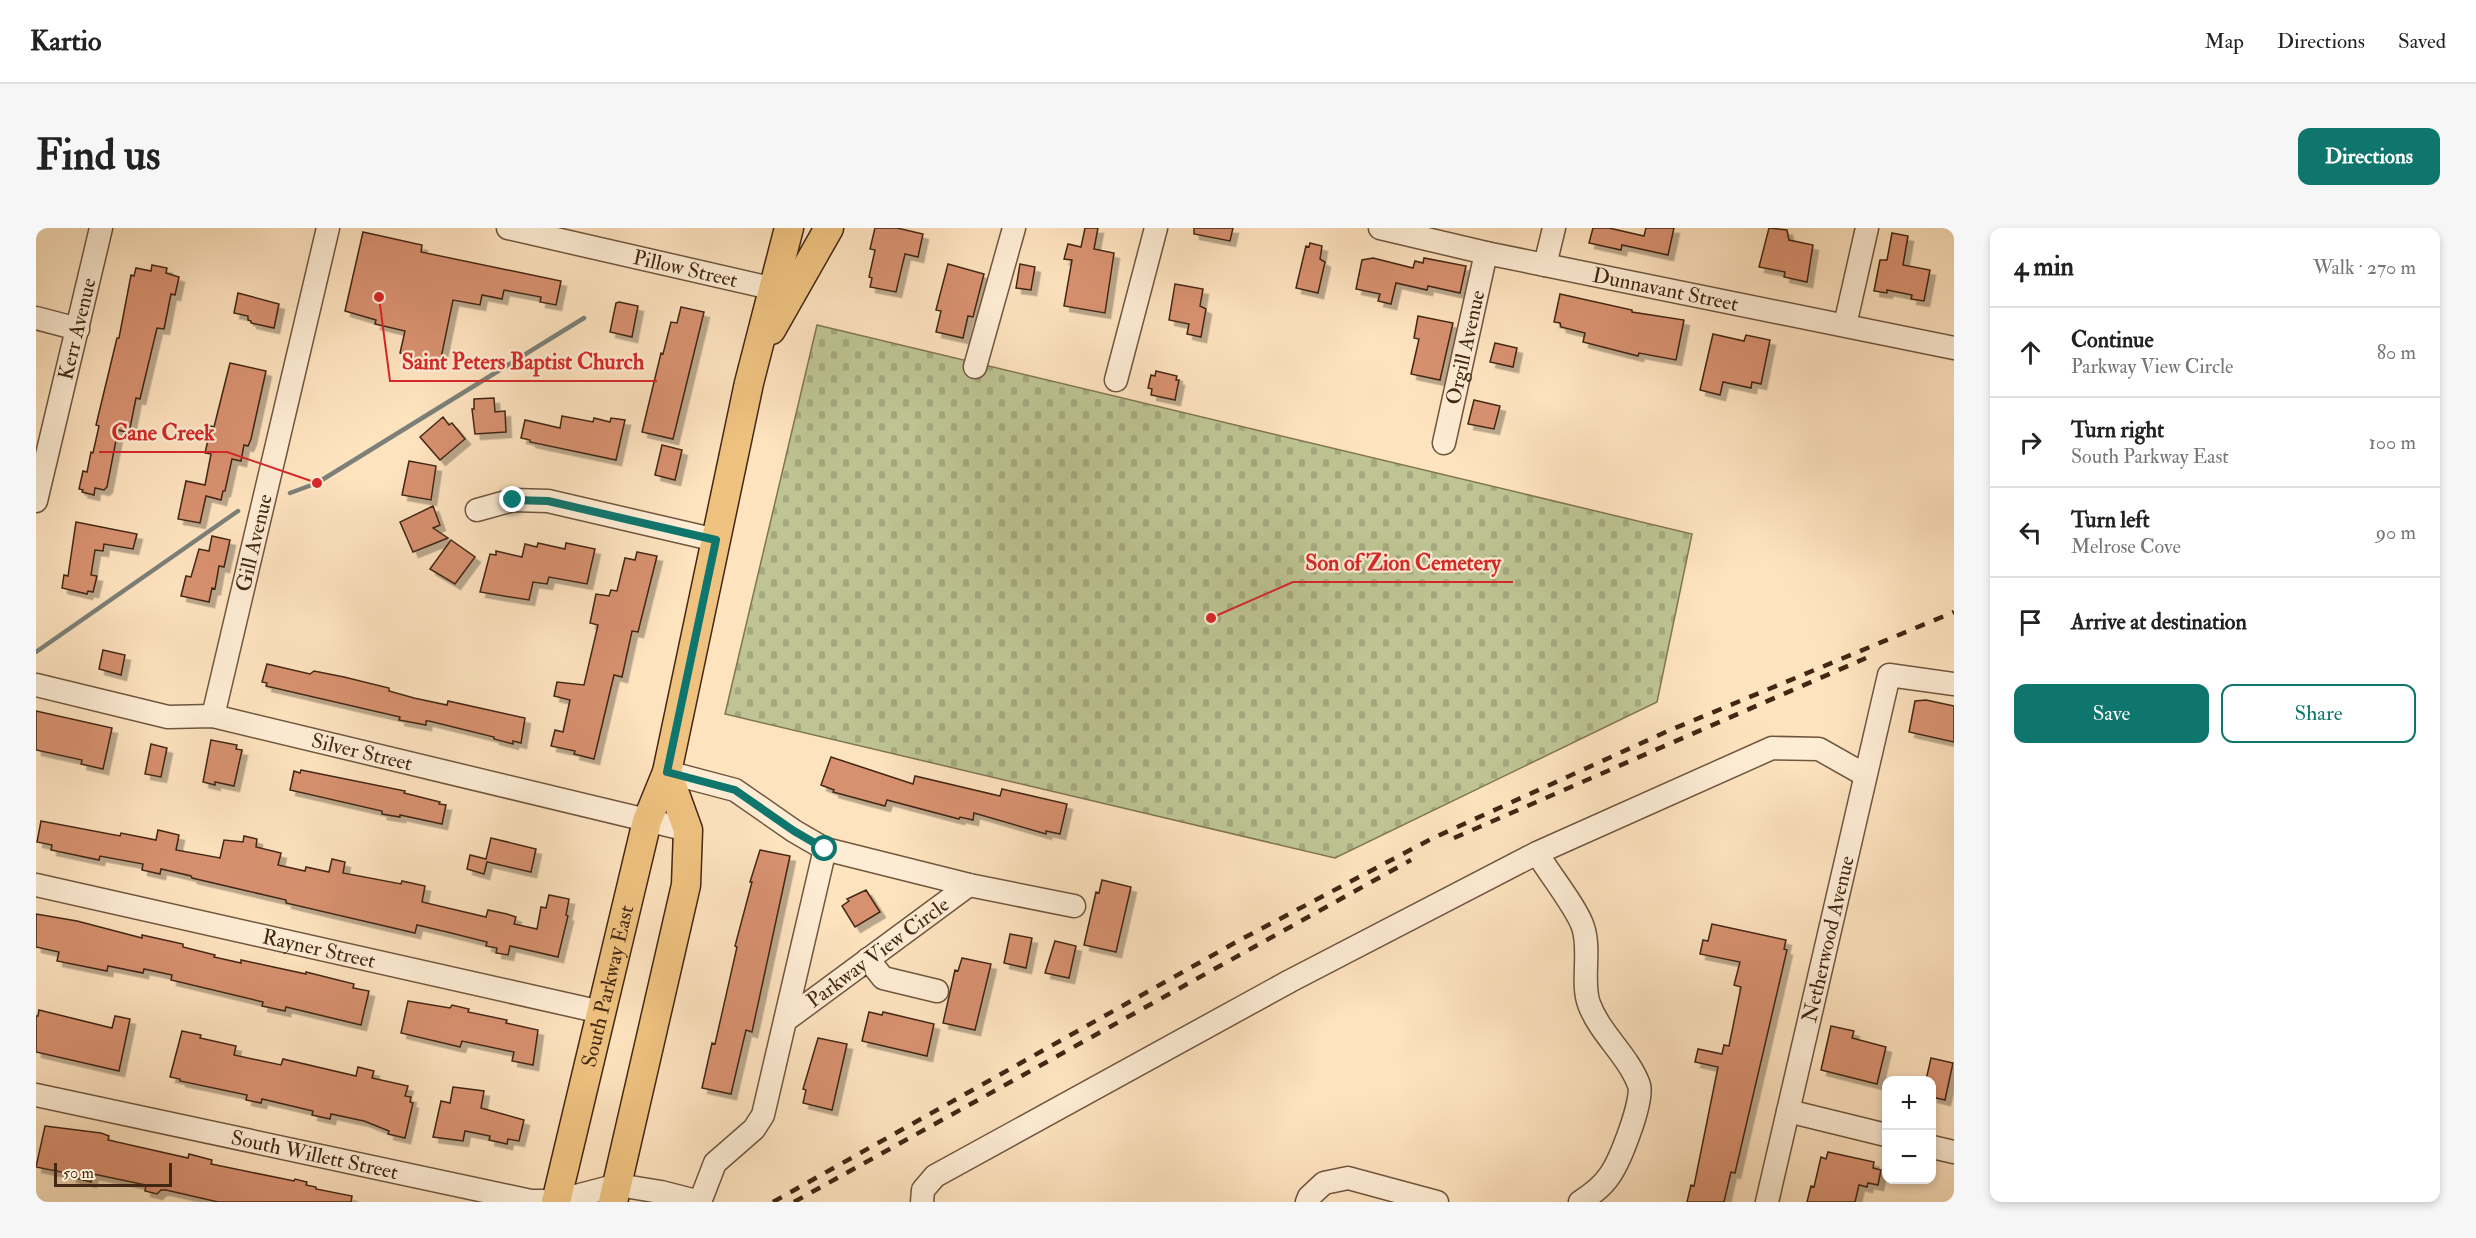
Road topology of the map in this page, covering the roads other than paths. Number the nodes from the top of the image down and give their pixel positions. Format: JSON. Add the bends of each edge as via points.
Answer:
{"nodes":[{"id":1,"x":101,"y":228,"type":"edge"},
{"id":2,"x":328,"y":228,"type":"edge"},
{"id":3,"x":789,"y":228,"type":"edge"},
{"id":4,"x":829,"y":228,"type":"edge"},
{"id":5,"x":1014,"y":228,"type":"edge"},
{"id":6,"x":1156,"y":228,"type":"edge"},
{"id":7,"x":1380,"y":228,"type":"edge"},
{"id":8,"x":1554,"y":228,"type":"edge"},
{"id":9,"x":1866,"y":228,"type":"edge"},
{"id":10,"x":522,"y":230,"type":"edge"},
{"id":11,"x":1486,"y":253,"type":"junction"},
{"id":12,"x":1545,"y":265,"type":"junction"},
{"id":13,"x":782,"y":291,"type":"junction"},
{"id":14,"x":36,"y":318,"type":"edge"},
{"id":15,"x":1845,"y":325,"type":"junction"},
{"id":16,"x":78,"y":329,"type":"junction"},
{"id":17,"x":1954,"y":348,"type":"edge"},
{"id":18,"x":975,"y":367,"type":"dead end"},
{"id":19,"x":1116,"y":380,"type":"dead end"},
{"id":20,"x":1444,"y":443,"type":"dead end"},
{"id":21,"x":36,"y":501,"type":"edge"},
{"id":22,"x":477,"y":510,"type":"dead end"},
{"id":23,"x":716,"y":540,"type":"junction"},
{"id":24,"x":1954,"y":684,"type":"edge"},
{"id":25,"x":36,"y":685,"type":"edge"},
{"id":26,"x":213,"y":716,"type":"junction"},
{"id":27,"x":667,"y":772,"type":"junction"},
{"id":28,"x":1865,"y":775,"type":"junction"},
{"id":29,"x":647,"y":821,"type":"junction"},
{"id":30,"x":688,"y":830,"type":"junction"},
{"id":31,"x":825,"y":849,"type":"junction"},
{"id":32,"x":1537,"y":853,"type":"junction"},
{"id":33,"x":36,"y":885,"type":"edge"},
{"id":34,"x":969,"y":885,"type":"junction"},
{"id":35,"x":1074,"y":906,"type":"dead end"},
{"id":36,"x":868,"y":959,"type":"junction"},
{"id":37,"x":937,"y":991,"type":"dead end"},
{"id":38,"x":601,"y":1012,"type":"junction"},
{"id":39,"x":786,"y":1020,"type":"junction"},
{"id":40,"x":36,"y":1095,"type":"edge"},
{"id":41,"x":1788,"y":1111,"type":"junction"},
{"id":42,"x":1882,"y":1134,"type":"edge"},
{"id":43,"x":1936,"y":1148,"type":"edge"},
{"id":44,"x":1954,"y":1152,"type":"edge"},
{"id":45,"x":616,"y":1194,"type":"edge"},
{"id":46,"x":556,"y":1201,"type":"edge"},
{"id":47,"x":700,"y":1202,"type":"edge"},
{"id":48,"x":922,"y":1202,"type":"edge"},
{"id":49,"x":1307,"y":1202,"type":"edge"},
{"id":50,"x":1437,"y":1202,"type":"edge"},
{"id":51,"x":1580,"y":1202,"type":"edge"},
{"id":52,"x":1767,"y":1202,"type":"edge"}],
"edges":[{"from":1,"to":16,"type":"street","name":"Kerr Avenue"},
{"from":2,"to":26,"type":"street","name":"Gill Avenue"},
{"from":3,"to":13,"type":"main road","name":"South Parkway East"},
{"from":4,"to":13,"type":"main road","name":"South Parkway East"},
{"from":5,"to":18,"type":"street"},
{"from":6,"to":19,"type":"street"},
{"from":7,"to":11,"type":"street","name":"Dunnavant Street"},
{"from":8,"to":12,"type":"street"},
{"from":9,"to":15,"type":"street"},
{"from":10,"to":13,"type":"street","name":"Pillow Street"},
{"from":11,"to":12,"type":"street","name":"Dunnavant Street"},
{"from":11,"to":20,"type":"street","name":"Orgill Avenue"},
{"from":12,"to":15,"type":"street","name":"Dunnavant Street"},
{"from":13,"to":23,"type":"main road","name":"South Parkway East","via":[[749,383]]},
{"from":14,"to":16,"type":"street"},
{"from":15,"to":17,"type":"street","name":"Dunnavant Street"},
{"from":16,"to":21,"type":"street","name":"Kerr Avenue"},
{"from":22,"to":23,"type":"street","via":[[513,500],[548,501]]},
{"from":23,"to":27,"type":"main road","name":"South Parkway East"},
{"from":24,"to":28,"type":"street","name":"Netherwood Avenue","via":[[1888,675]]},
{"from":25,"to":26,"type":"street","name":"Silver Street","via":[[168,717]]},
{"from":26,"to":29,"type":"street","name":"Silver Street"},
{"from":27,"to":29,"type":"main road","name":"South Parkway East"},
{"from":27,"to":30,"type":"main road"},
{"from":27,"to":31,"type":"street","name":"Parkway View Circle","via":[[735,790]]},
{"from":28,"to":32,"type":"street","via":[[1819,748],[1772,748]]},
{"from":28,"to":41,"type":"street","name":"Netherwood Avenue"},
{"from":29,"to":30,"type":"street","name":"Silver Street"},
{"from":29,"to":38,"type":"main road","name":"South Parkway East"},
{"from":30,"to":45,"type":"main road","via":[[688,863],[679,920]]},
{"from":31,"to":34,"type":"street","name":"Parkway View Circle"},
{"from":31,"to":39,"type":"street","name":"Parkway View Circle"},
{"from":32,"to":48,"type":"street","via":[[1290,981],[935,1176],[923,1190]]},
{"from":32,"to":51,"type":"street","via":[[1583,926],[1587,1000],[1594,1016],[1640,1087],[1632,1126],[1610,1175]]},
{"from":33,"to":38,"type":"street","name":"Rayner Street"},
{"from":34,"to":35,"type":"street","name":"Parkway View Circle"},
{"from":34,"to":36,"type":"street","name":"Parkway View Circle"},
{"from":36,"to":37,"type":"street","via":[[883,978]]},
{"from":36,"to":39,"type":"street","name":"Parkway View Circle"},
{"from":38,"to":46,"type":"main road","name":"South Parkway East"},
{"from":39,"to":47,"type":"street","name":"Parkway View Circle","via":[[763,1115],[715,1163]]},
{"from":40,"to":46,"type":"street","name":"South Willett Street","via":[[531,1201]]},
{"from":41,"to":42,"type":"street"},
{"from":41,"to":52,"type":"street","name":"Netherwood Avenue"},
{"from":43,"to":44,"type":"street"},
{"from":45,"to":46,"type":"street","name":"South Willett Street"},
{"from":45,"to":47,"type":"street","name":"South Willett Street"},
{"from":49,"to":50,"type":"street","via":[[1324,1183],[1348,1178]]}]}
